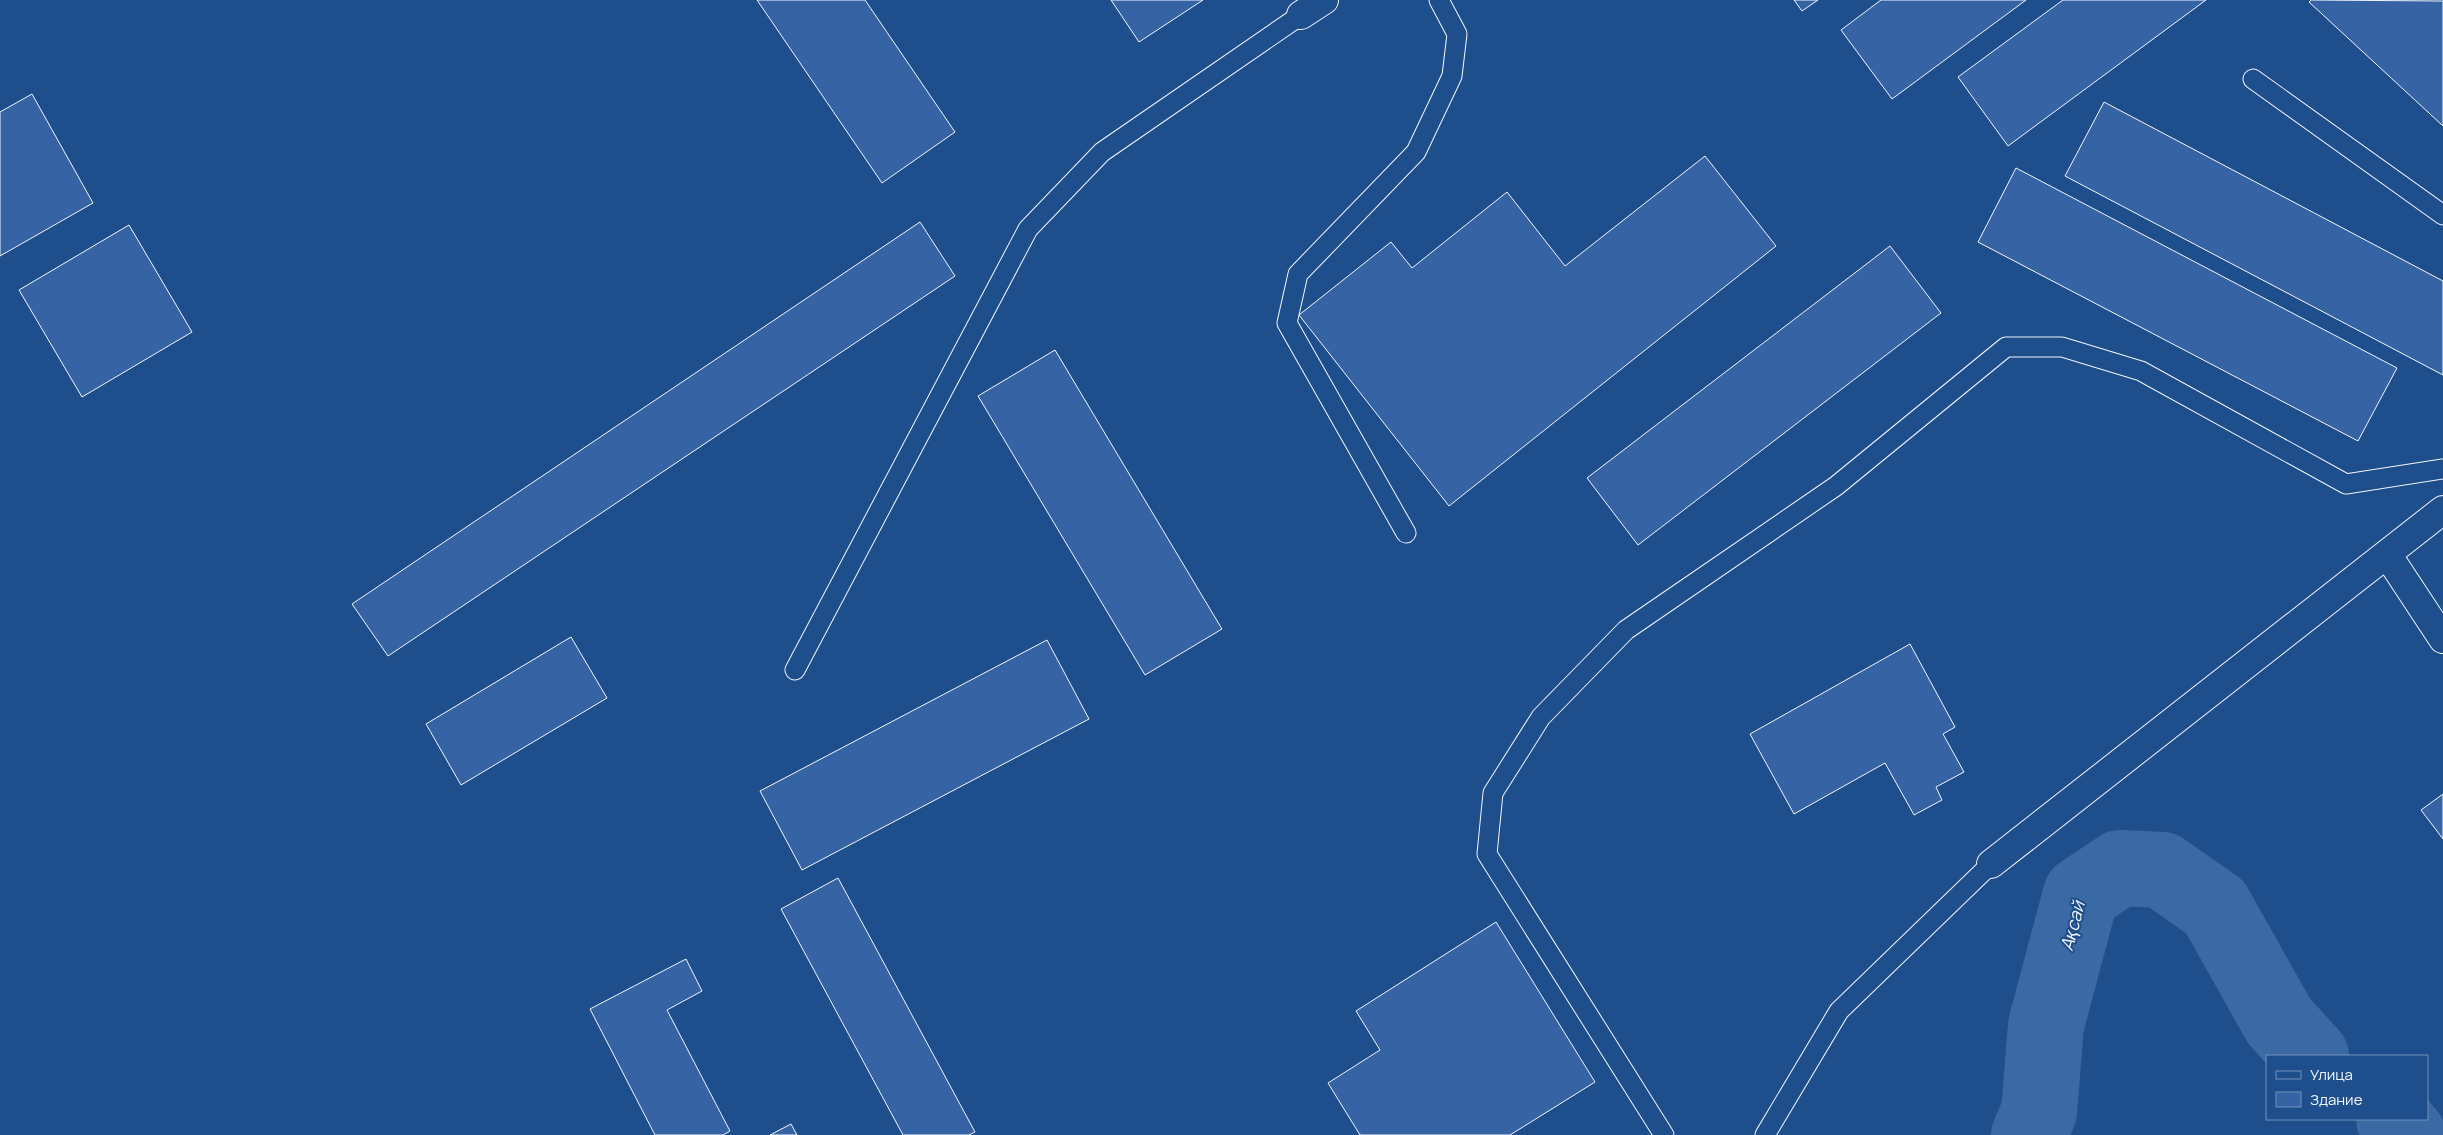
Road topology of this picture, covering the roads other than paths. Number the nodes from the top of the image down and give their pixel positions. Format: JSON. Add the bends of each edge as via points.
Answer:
{"nodes":[{"id":1,"x":1324,"y":0,"type":"edge"},
{"id":2,"x":1439,"y":0,"type":"edge"},
{"id":3,"x":1301,"y":15,"type":"joint"},
{"id":4,"x":2253,"y":79,"type":"dead end"},
{"id":5,"x":2443,"y":215,"type":"edge"},
{"id":6,"x":2443,"y":469,"type":"edge"},
{"id":7,"x":2443,"y":510,"type":"edge"},
{"id":8,"x":1406,"y":532,"type":"dead end"},
{"id":9,"x":2387,"y":554,"type":"junction"},
{"id":10,"x":2443,"y":639,"type":"edge"},
{"id":11,"x":795,"y":670,"type":"dead end"},
{"id":12,"x":1991,"y":864,"type":"joint"},
{"id":13,"x":1664,"y":1135,"type":"edge"},
{"id":14,"x":1765,"y":1135,"type":"edge"}],
"edges":[{"from":1,"to":3,"type":"street"},
{"from":2,"to":8,"type":"lane","via":[[1457,34],[1452,76],[1416,152],[1298,274],[1287,323]]},
{"from":3,"to":11,"type":"lane","via":[[1102,152],[1028,229]]},
{"from":4,"to":5,"type":"lane"},
{"from":6,"to":13,"type":"lane","via":[[2346,484],[2141,371],[2062,347],[2006,347],[1836,486],[1626,630],[1541,717],[1493,793],[1487,854]]},
{"from":7,"to":9,"type":"street"},
{"from":9,"to":10,"type":"street"},
{"from":9,"to":12,"type":"street"},
{"from":12,"to":14,"type":"lane","via":[[1839,1012]]}]}
